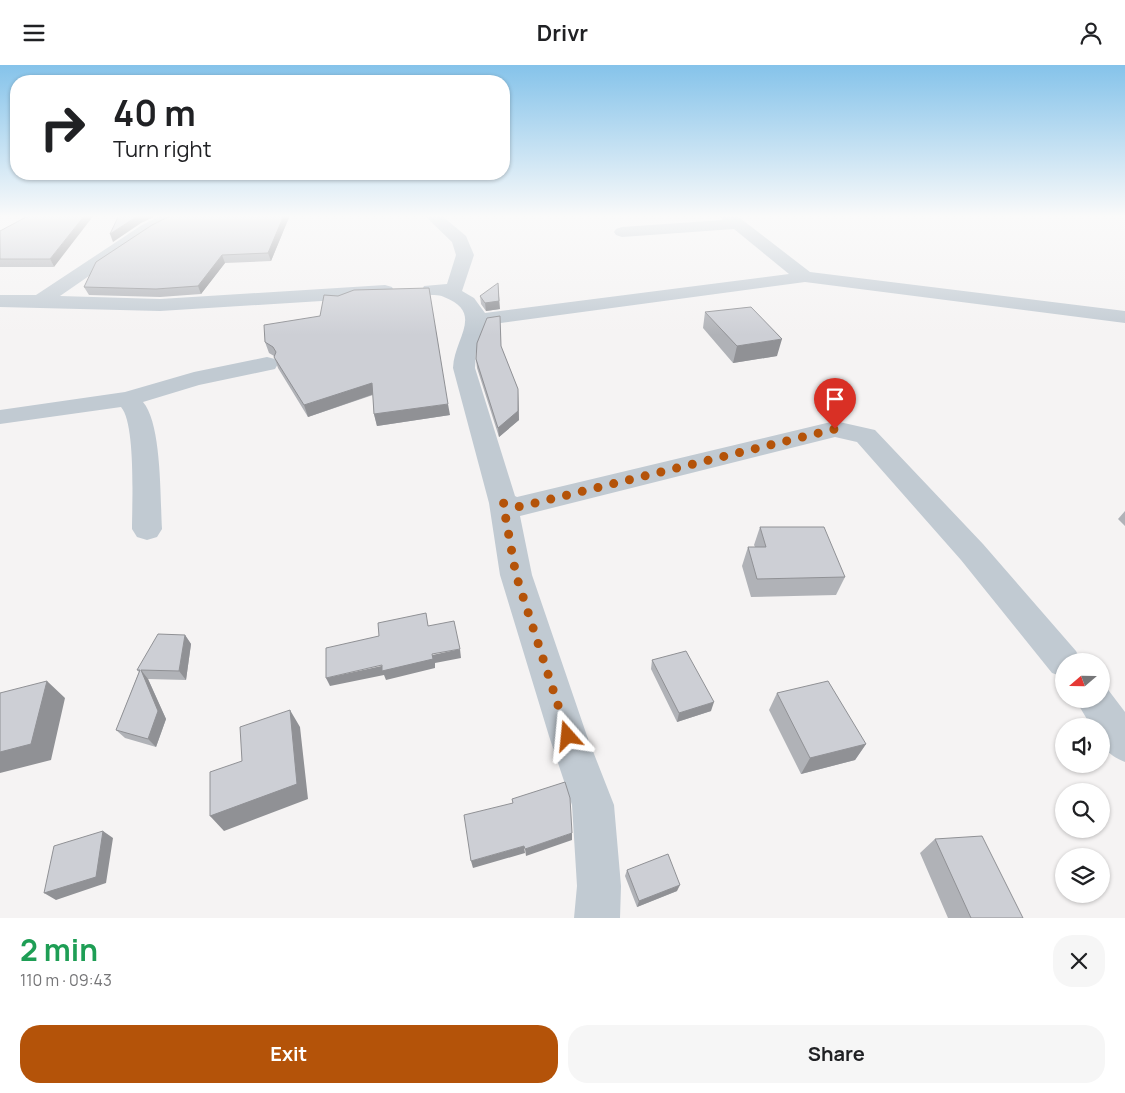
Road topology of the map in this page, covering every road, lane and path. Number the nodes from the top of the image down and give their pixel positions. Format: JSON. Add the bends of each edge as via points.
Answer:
{"nodes":[{"id":1,"x":108,"y":255,"type":"edge"},
{"id":2,"x":465,"y":255,"type":"edge"},
{"id":3,"x":776,"y":255,"type":"edge"},
{"id":4,"x":805,"y":277,"type":"junction"},
{"id":5,"x":446,"y":290,"type":"junction"},
{"id":6,"x":0,"y":301,"type":"edge"},
{"id":7,"x":40,"y":301,"type":"junction"},
{"id":8,"x":1125,"y":317,"type":"edge"},
{"id":9,"x":477,"y":320,"type":"junction"},
{"id":10,"x":267,"y":363,"type":"dead end"},
{"id":11,"x":127,"y":399,"type":"junction"},
{"id":12,"x":0,"y":417,"type":"edge"},
{"id":13,"x":503,"y":503,"type":"junction"},
{"id":14,"x":147,"y":529,"type":"dead end"},
{"id":15,"x":1056,"y":653,"type":"edge"},
{"id":16,"x":1100,"y":708,"type":"edge"},
{"id":17,"x":1125,"y":743,"type":"edge"},
{"id":18,"x":597,"y":918,"type":"edge"}],
"edges":[{"from":1,"to":7,"type":"street"},
{"from":2,"to":5,"type":"street","via":[[455,288]]},
{"from":3,"to":4,"type":"street"},
{"from":4,"to":8,"type":"street"},
{"from":4,"to":9,"type":"street"},
{"from":5,"to":7,"type":"street","via":[[160,305]]},
{"from":5,"to":9,"type":"street","via":[[474,309]]},
{"from":6,"to":7,"type":"street"},
{"from":9,"to":13,"type":"street","via":[[465,350],[464,368]]},
{"from":10,"to":11,"type":"street","via":[[194,379]]},
{"from":11,"to":12,"type":"street"},
{"from":11,"to":14,"type":"street","via":[[136,409],[143,434]]},
{"from":13,"to":15,"type":"street","via":[[517,507],[531,504],[835,429],[866,437],[972,552]]},
{"from":13,"to":18,"type":"street","via":[[516,575],[593,805],[599,886]]},
{"from":16,"to":17,"type":"street"}]}
